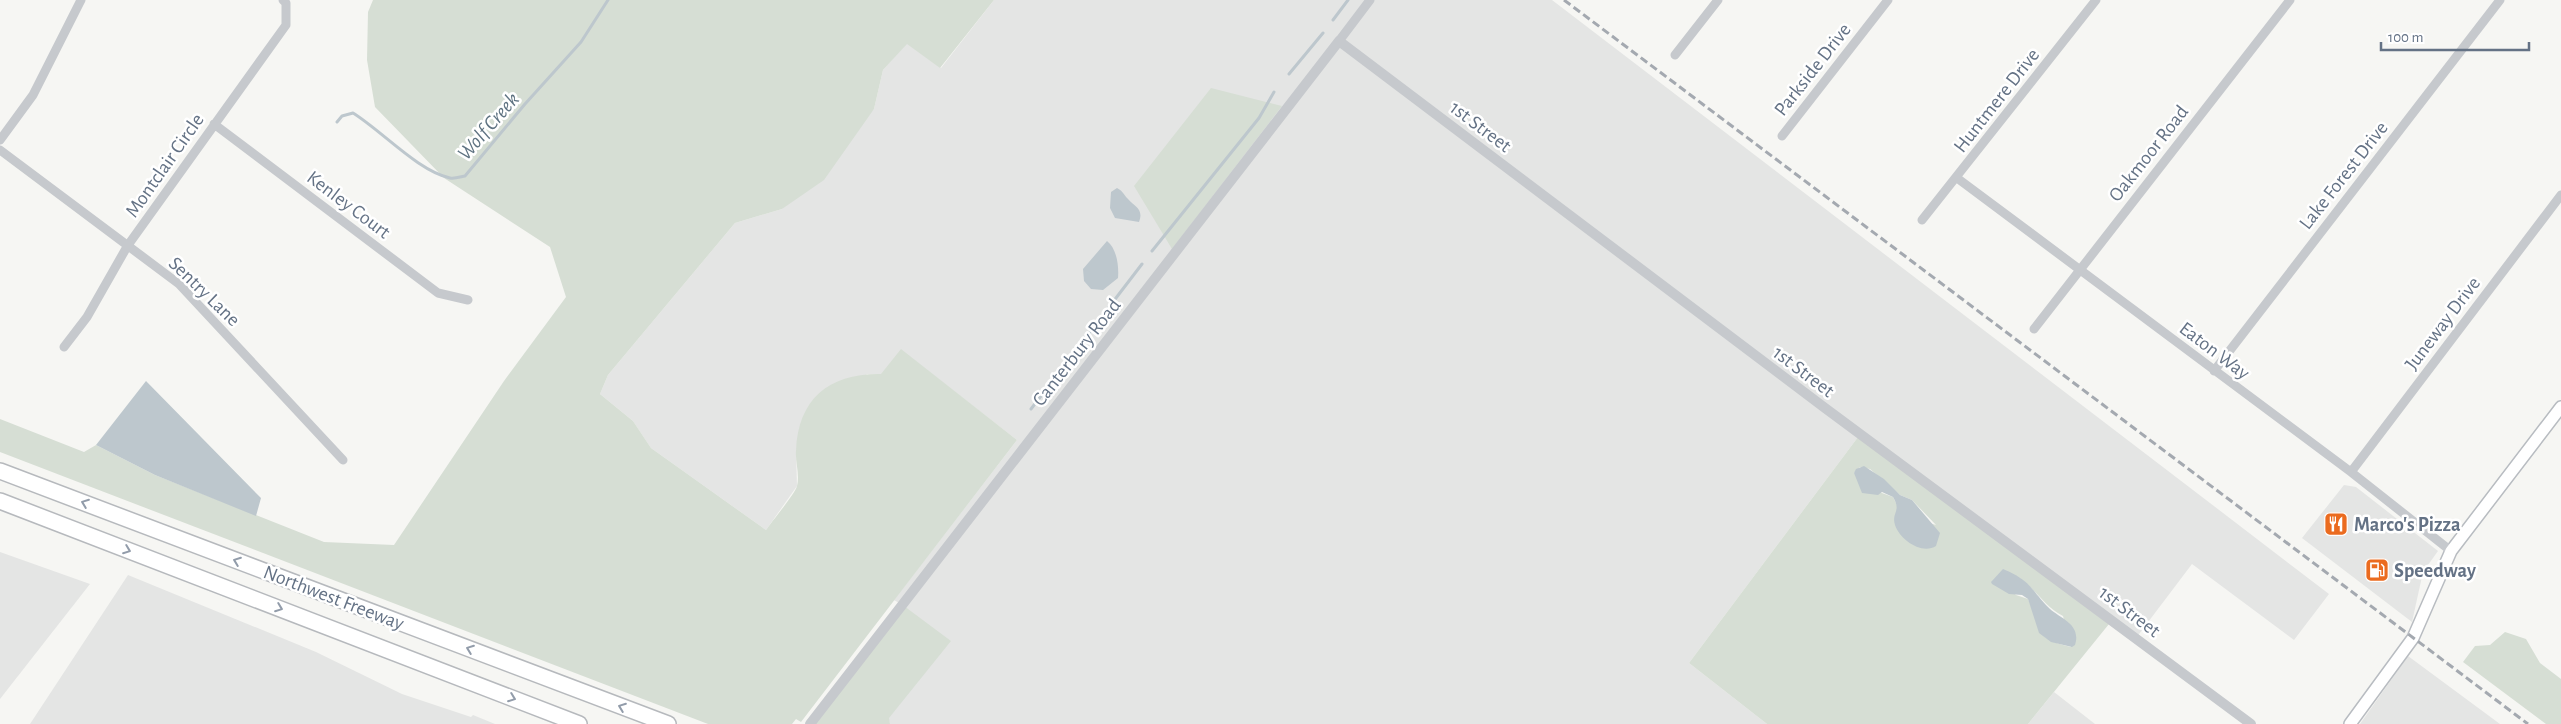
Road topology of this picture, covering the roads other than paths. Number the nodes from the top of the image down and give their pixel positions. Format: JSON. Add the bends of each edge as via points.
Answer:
{"nodes":[{"id":1,"x":82,"y":0,"type":"edge"},
{"id":2,"x":1370,"y":0,"type":"edge"},
{"id":3,"x":1718,"y":0,"type":"edge"},
{"id":4,"x":1888,"y":0,"type":"edge"},
{"id":5,"x":2096,"y":0,"type":"edge"},
{"id":6,"x":2290,"y":0,"type":"edge"},
{"id":7,"x":2500,"y":0,"type":"edge"},
{"id":8,"x":284,"y":1,"type":"edge"},
{"id":9,"x":1339,"y":41,"type":"junction"},
{"id":10,"x":1675,"y":55,"type":"dead end"},
{"id":11,"x":214,"y":124,"type":"junction"},
{"id":12,"x":1782,"y":136,"type":"dead end"},
{"id":13,"x":0,"y":140,"type":"edge"},
{"id":14,"x":0,"y":150,"type":"edge"},
{"id":15,"x":1957,"y":178,"type":"junction"},
{"id":16,"x":2561,"y":195,"type":"edge"},
{"id":17,"x":1922,"y":220,"type":"dead end"},
{"id":18,"x":128,"y":245,"type":"junction"},
{"id":19,"x":2080,"y":270,"type":"junction"},
{"id":20,"x":468,"y":300,"type":"dead end"},
{"id":21,"x":2034,"y":329,"type":"dead end"},
{"id":22,"x":64,"y":347,"type":"dead end"},
{"id":23,"x":2214,"y":371,"type":"junction"},
{"id":24,"x":2561,"y":407,"type":"edge"},
{"id":25,"x":342,"y":460,"type":"dead end"},
{"id":26,"x":0,"y":471,"type":"edge"},
{"id":27,"x":2351,"y":472,"type":"junction"},
{"id":28,"x":0,"y":501,"type":"edge"},
{"id":29,"x":2451,"y":551,"type":"junction"},
{"id":30,"x":579,"y":724,"type":"edge"},
{"id":31,"x":668,"y":724,"type":"edge"},
{"id":32,"x":810,"y":724,"type":"edge"},
{"id":33,"x":2251,"y":724,"type":"edge"},
{"id":34,"x":2350,"y":724,"type":"edge"}],
"edges":[{"from":1,"to":13,"type":"street","via":[[32,95]]},
{"from":2,"to":9,"type":"street","name":"Canterbury Road"},
{"from":3,"to":10,"type":"street"},
{"from":4,"to":12,"type":"street","name":"Parkside Drive"},
{"from":5,"to":15,"type":"street","name":"Huntmere Drive"},
{"from":6,"to":19,"type":"street","name":"Oakmoor Road"},
{"from":7,"to":23,"type":"street","name":"Lake Forest Drive"},
{"from":8,"to":11,"type":"street","name":"Montclair Circle","via":[[286,25]]},
{"from":9,"to":32,"type":"street","name":"Canterbury Road"},
{"from":9,"to":33,"type":"street","name":"1st Street"},
{"from":11,"to":18,"type":"street","name":"Montclair Circle"},
{"from":11,"to":20,"type":"street","name":"Kenley Court","via":[[438,294]]},
{"from":14,"to":18,"type":"street","name":"Sentry Lane"},
{"from":15,"to":17,"type":"street","name":"Huntmere Drive"},
{"from":15,"to":19,"type":"street","name":"Eaton Way"},
{"from":16,"to":27,"type":"street","name":"Juneway Drive"},
{"from":18,"to":22,"type":"street","name":"Montclair Circle","via":[[87,317]]},
{"from":18,"to":25,"type":"street","name":"Sentry Lane","via":[[178,284]]},
{"from":19,"to":21,"type":"street","name":"Oakmoor Road"},
{"from":19,"to":23,"type":"street","name":"Eaton Way"},
{"from":23,"to":27,"type":"street","name":"Eaton Way"},
{"from":24,"to":29,"type":"main road"},
{"from":31,"to":26,"type":"highway","name":"Northwest Freeway","one_way":true},
{"from":27,"to":29,"type":"street","name":"Eaton Way"},
{"from":28,"to":30,"type":"highway","name":"Northwest Freeway","one_way":true},
{"from":29,"to":34,"type":"main road","via":[[2413,638]]}]}
